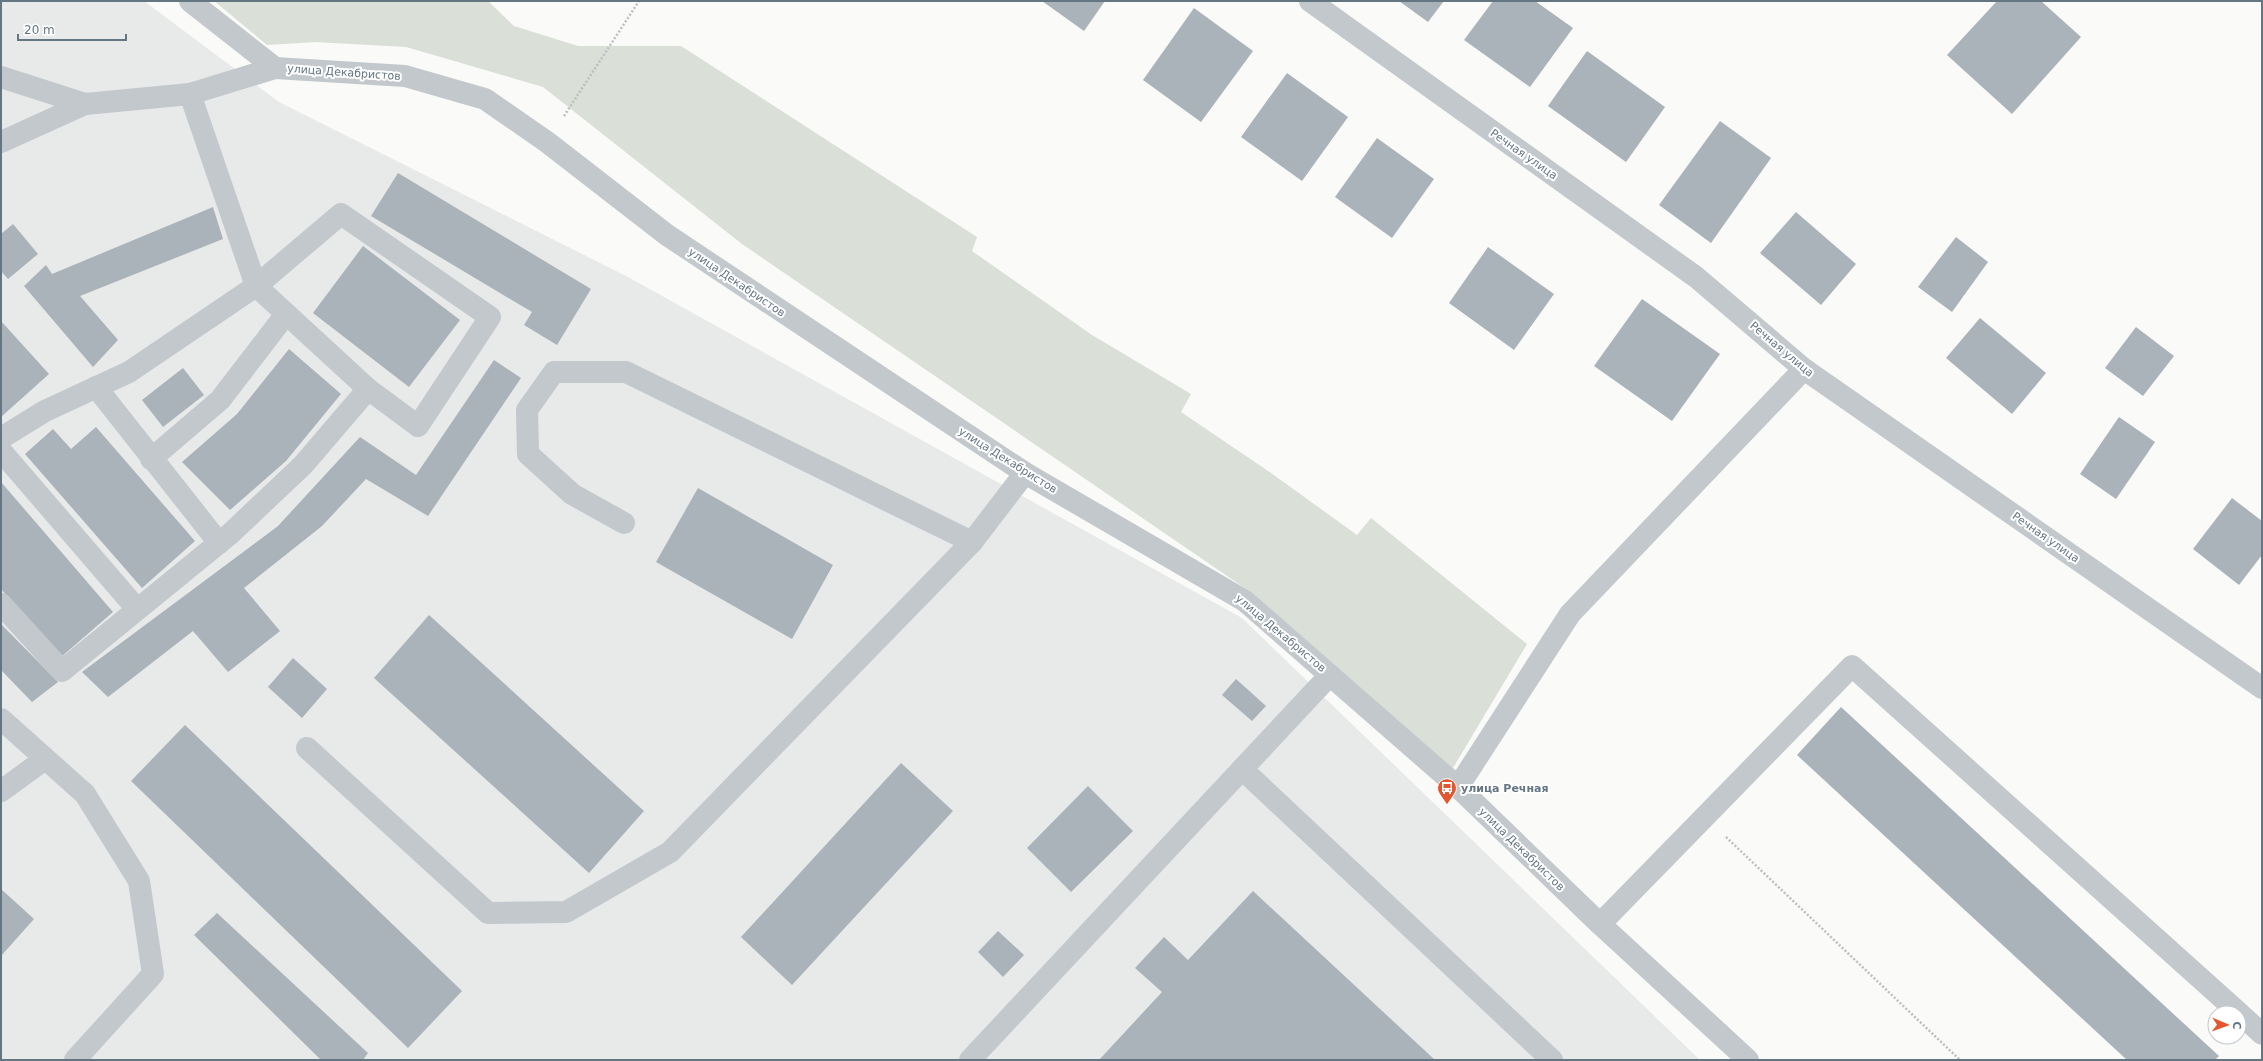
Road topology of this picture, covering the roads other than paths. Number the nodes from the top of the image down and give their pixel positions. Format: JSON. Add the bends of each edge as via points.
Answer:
{"nodes":[{"id":1,"x":190,"y":1,"type":"edge"},
{"id":2,"x":1310,"y":1,"type":"edge"},
{"id":3,"x":275,"y":68,"type":"junction"},
{"id":4,"x":1,"y":76,"type":"edge"},
{"id":5,"x":190,"y":94,"type":"junction"},
{"id":6,"x":85,"y":104,"type":"junction"},
{"id":7,"x":1,"y":142,"type":"edge"},
{"id":8,"x":256,"y":286,"type":"junction"},
{"id":9,"x":286,"y":314,"type":"junction"},
{"id":10,"x":1804,"y":369,"type":"junction"},
{"id":11,"x":96,"y":387,"type":"junction"},
{"id":12,"x":368,"y":390,"type":"junction"},
{"id":13,"x":1,"y":438,"type":"edge"},
{"id":14,"x":1,"y":451,"type":"edge"},
{"id":15,"x":152,"y":459,"type":"junction"},
{"id":16,"x":1025,"y":474,"type":"junction"},
{"id":17,"x":624,"y":523,"type":"dead end"},
{"id":18,"x":972,"y":542,"type":"junction"},
{"id":19,"x":219,"y":543,"type":"junction"},
{"id":20,"x":1,"y":604,"type":"edge"},
{"id":21,"x":137,"y":609,"type":"junction"},
{"id":22,"x":1330,"y":675,"type":"junction"},
{"id":23,"x":2262,"y":688,"type":"edge"},
{"id":24,"x":1,"y":719,"type":"edge"},
{"id":25,"x":307,"y":748,"type":"dead end"},
{"id":26,"x":46,"y":759,"type":"junction"},
{"id":27,"x":1242,"y":769,"type":"junction"},
{"id":28,"x":1458,"y":787,"type":"junction"},
{"id":29,"x":1,"y":791,"type":"edge"},
{"id":30,"x":1600,"y":924,"type":"junction"},
{"id":31,"x":2230,"y":1005,"type":"edge"},
{"id":32,"x":2247,"y":1020,"type":"edge"},
{"id":33,"x":2262,"y":1034,"type":"edge"},
{"id":34,"x":75,"y":1060,"type":"edge"},
{"id":35,"x":970,"y":1060,"type":"edge"},
{"id":36,"x":1552,"y":1060,"type":"edge"},
{"id":37,"x":1748,"y":1060,"type":"edge"}],
"edges":[{"from":1,"to":3,"type":"street","name":"улица Декабристов"},
{"from":2,"to":10,"type":"street","name":"Речная улица","via":[[1696,277]]},
{"from":3,"to":5,"type":"street"},
{"from":3,"to":16,"type":"street","name":"улица Декабристов","via":[[412,78],[485,99],[547,142],[667,235]]},
{"from":4,"to":6,"type":"street"},
{"from":5,"to":6,"type":"street"},
{"from":5,"to":8,"type":"street"},
{"from":6,"to":7,"type":"street"},
{"from":8,"to":9,"type":"street"},
{"from":8,"to":11,"type":"street","via":[[129,372]]},
{"from":8,"to":12,"type":"street","via":[[342,214],[490,318],[418,426]]},
{"from":9,"to":12,"type":"street"},
{"from":9,"to":15,"type":"street","via":[[220,400]]},
{"from":10,"to":23,"type":"street","name":"Речная улица"},
{"from":10,"to":28,"type":"street","via":[[1570,614]]},
{"from":11,"to":13,"type":"street","via":[[45,410]]},
{"from":11,"to":15,"type":"street"},
{"from":12,"to":19,"type":"street","via":[[303,465]]},
{"from":14,"to":21,"type":"street"},
{"from":15,"to":19,"type":"street"},
{"from":16,"to":18,"type":"street"},
{"from":16,"to":22,"type":"street","name":"улица Декабристов","via":[[1245,601]]},
{"from":17,"to":18,"type":"street","via":[[572,494],[528,454],[528,410],[554,372],[626,372]]},
{"from":18,"to":25,"type":"street","via":[[670,852],[566,912],[488,913]]},
{"from":19,"to":21,"type":"street"},
{"from":20,"to":21,"type":"street","via":[[62,671]]},
{"from":22,"to":27,"type":"street"},
{"from":22,"to":28,"type":"street","name":"улица Декабристов"},
{"from":24,"to":26,"type":"street"},
{"from":26,"to":29,"type":"street"},
{"from":26,"to":34,"type":"street","via":[[85,794],[139,881],[153,974]]},
{"from":27,"to":35,"type":"street"},
{"from":27,"to":36,"type":"street"},
{"from":28,"to":30,"type":"street","name":"улица Декабристов"},
{"from":30,"to":31,"type":"street","via":[[1852,666]]},
{"from":30,"to":37,"type":"street","name":"улица Декабристов"},
{"from":32,"to":33,"type":"street"}]}
